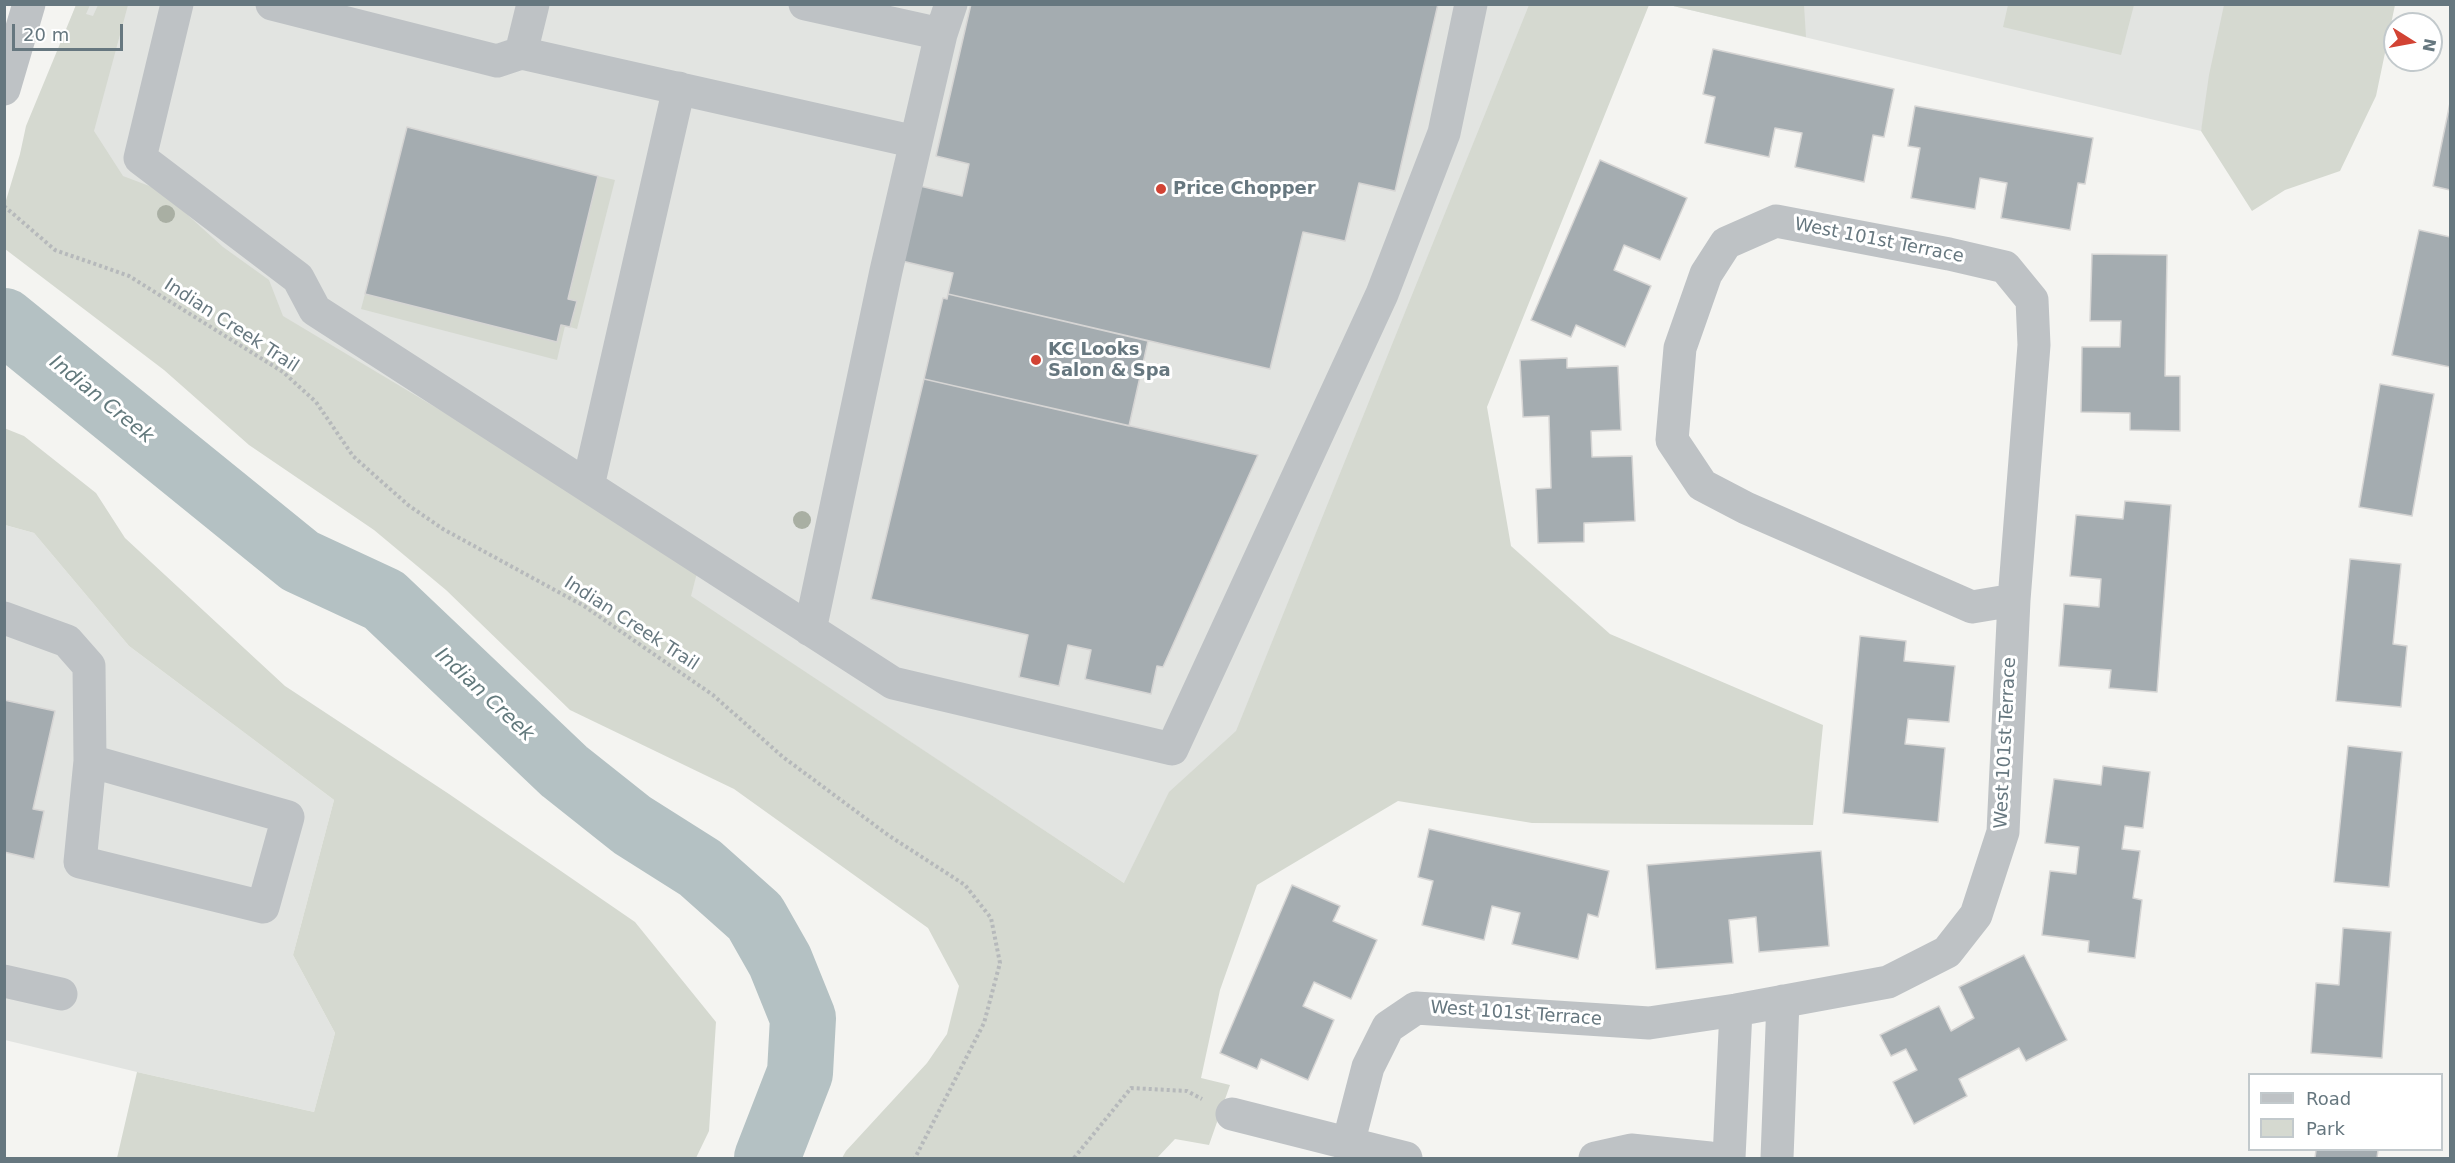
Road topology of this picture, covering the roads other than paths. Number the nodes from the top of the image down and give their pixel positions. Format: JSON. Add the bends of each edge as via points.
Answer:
{"nodes":[{"id":1,"x":29,"y":4,"type":"edge"},
{"id":2,"x":177,"y":4,"type":"edge"},
{"id":3,"x":272,"y":4,"type":"edge"},
{"id":4,"x":533,"y":4,"type":"edge"},
{"id":5,"x":805,"y":4,"type":"edge"},
{"id":6,"x":1471,"y":4,"type":"edge"},
{"id":7,"x":946,"y":19,"type":"edge"},
{"id":8,"x":521,"y":53,"type":"junction"},
{"id":9,"x":679,"y":88,"type":"junction"},
{"id":10,"x":4,"y":89,"type":"edge"},
{"id":11,"x":916,"y":142,"type":"junction"},
{"id":12,"x":588,"y":486,"type":"junction"},
{"id":13,"x":2014,"y":600,"type":"junction"},
{"id":14,"x":4,"y":618,"type":"edge"},
{"id":15,"x":810,"y":630,"type":"junction"},
{"id":16,"x":90,"y":761,"type":"junction"},
{"id":17,"x":4,"y":981,"type":"edge"},
{"id":18,"x":61,"y":993,"type":"dead end"},
{"id":19,"x":1783,"y":1001,"type":"junction"},
{"id":20,"x":1736,"y":1010,"type":"junction"},
{"id":21,"x":1232,"y":1114,"type":"road end"},
{"id":22,"x":1348,"y":1144,"type":"junction"},
{"id":23,"x":1406,"y":1158,"type":"edge"},
{"id":24,"x":1594,"y":1158,"type":"edge"},
{"id":25,"x":1710,"y":1158,"type":"edge"},
{"id":26,"x":1729,"y":1158,"type":"edge"},
{"id":27,"x":1777,"y":1158,"type":"edge"}],
"edges":[{"from":1,"to":10,"type":"street"},
{"from":2,"to":12,"type":"street","via":[[140,158],[298,278],[315,310]]},
{"from":3,"to":8,"type":"street","via":[[497,61]]},
{"from":4,"to":8,"type":"street"},
{"from":5,"to":7,"type":"street"},
{"from":6,"to":15,"type":"street","via":[[1444,133],[1382,294],[1172,749],[893,683]]},
{"from":7,"to":11,"type":"street"},
{"from":8,"to":9,"type":"street"},
{"from":9,"to":11,"type":"street"},
{"from":9,"to":12,"type":"street"},
{"from":11,"to":15,"type":"street"},
{"from":12,"to":15,"type":"street"},
{"from":13,"to":13,"type":"street","name":"West 101st Terrace","via":[[2034,345],[2032,300],[2005,267],[1776,221],[1726,243],[1706,274],[1680,348],[1672,440],[1702,485],[1972,607]]},
{"from":13,"to":19,"type":"street","name":"West 101st Terrace","via":[[2003,832],[1976,915],[1947,952],[1888,982]]},
{"from":14,"to":16,"type":"street","via":[[67,641],[89,666]]},
{"from":16,"to":16,"type":"street","via":[[80,862],[263,907],[288,817]]},
{"from":17,"to":18,"type":"street"},
{"from":19,"to":20,"type":"street","name":"West 101st Terrace"},
{"from":19,"to":27,"type":"street"},
{"from":20,"to":22,"type":"street","name":"West 101st Terrace","via":[[1649,1023],[1416,1008],[1388,1027],[1368,1067]]},
{"from":20,"to":26,"type":"street"},
{"from":21,"to":22,"type":"street"},
{"from":22,"to":23,"type":"street"},
{"from":24,"to":25,"type":"street","via":[[1631,1150]]}]}
